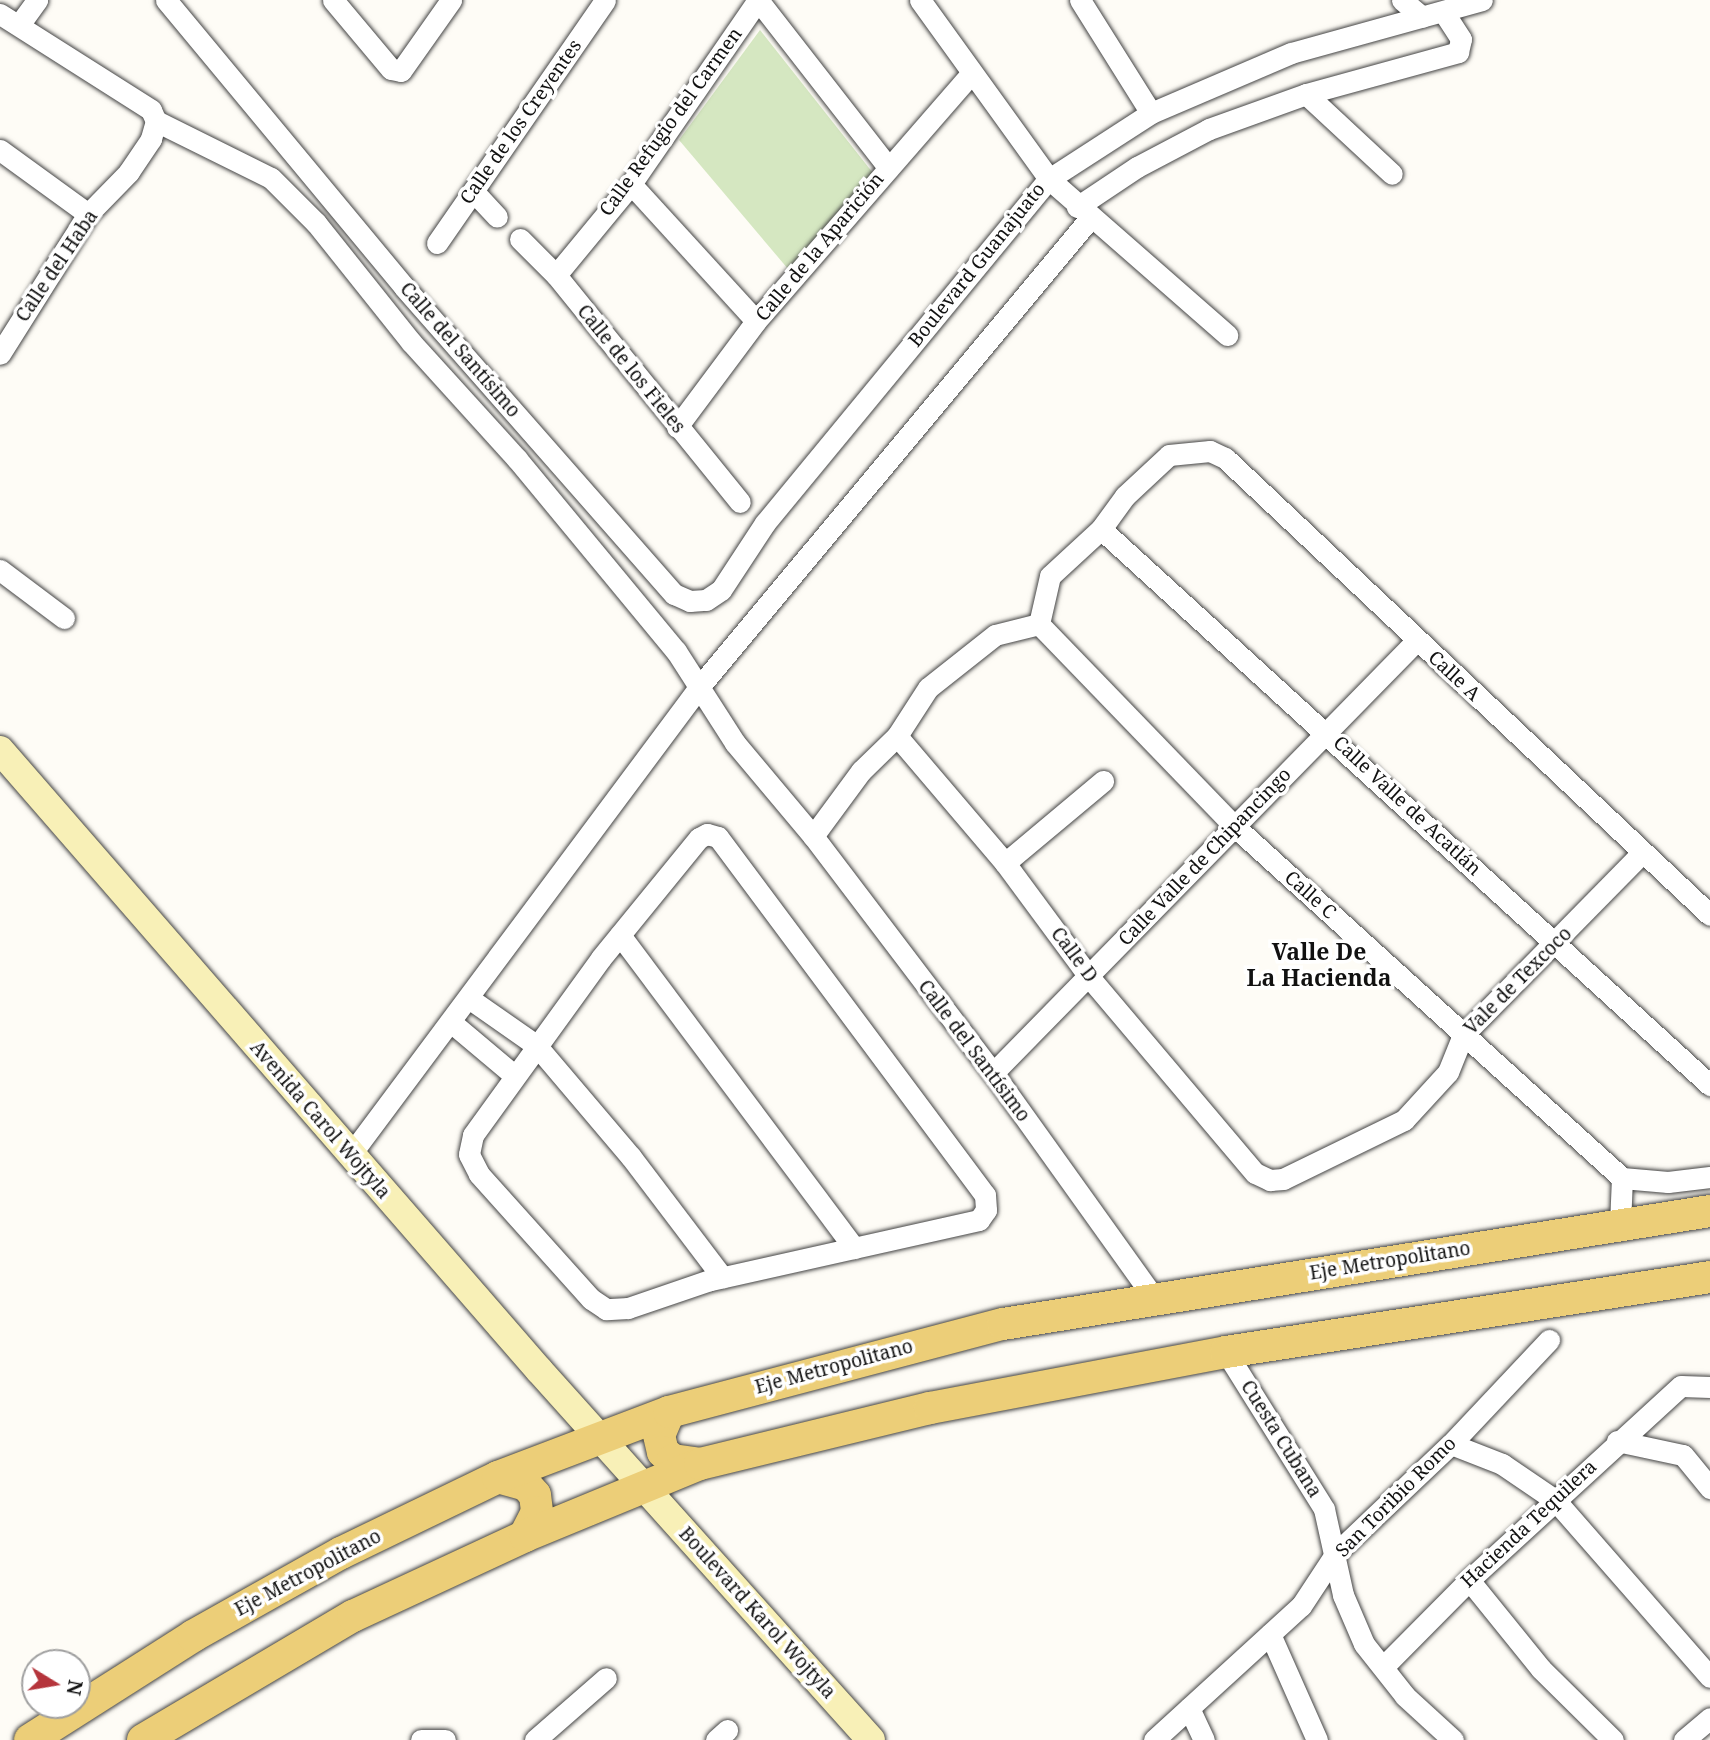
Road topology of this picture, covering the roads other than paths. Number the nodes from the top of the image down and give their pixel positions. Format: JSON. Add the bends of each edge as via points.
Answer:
{"nodes":[{"id":1,"x":37,"y":0,"type":"edge"},
{"id":2,"x":166,"y":0,"type":"edge"},
{"id":3,"x":332,"y":0,"type":"edge"},
{"id":4,"x":451,"y":0,"type":"edge"},
{"id":5,"x":605,"y":0,"type":"edge"},
{"id":6,"x":758,"y":0,"type":"edge"},
{"id":7,"x":920,"y":0,"type":"edge"},
{"id":8,"x":1402,"y":0,"type":"edge"},
{"id":9,"x":1482,"y":0,"type":"edge"},
{"id":10,"x":1084,"y":1,"type":"edge"},
{"id":11,"x":1444,"y":13,"type":"junction"},
{"id":12,"x":1422,"y":17,"type":"junction"},
{"id":13,"x":9,"y":20,"type":"edge"},
{"id":14,"x":971,"y":74,"type":"junction"},
{"id":15,"x":1306,"y":94,"type":"junction"},
{"id":16,"x":1152,"y":113,"type":"junction"},
{"id":17,"x":153,"y":116,"type":"junction"},
{"id":18,"x":2,"y":154,"type":"edge"},
{"id":19,"x":888,"y":167,"type":"junction"},
{"id":20,"x":1392,"y":174,"type":"dead end"},
{"id":21,"x":1049,"y":178,"type":"junction"},
{"id":22,"x":631,"y":184,"type":"junction"},
{"id":23,"x":473,"y":191,"type":"junction"},
{"id":24,"x":1084,"y":212,"type":"junction"},
{"id":25,"x":88,"y":214,"type":"junction"},
{"id":26,"x":497,"y":217,"type":"dead end"},
{"id":27,"x":520,"y":239,"type":"dead end"},
{"id":28,"x":437,"y":243,"type":"dead end"},
{"id":29,"x":556,"y":275,"type":"junction"},
{"id":30,"x":756,"y":321,"type":"junction"},
{"id":31,"x":1227,"y":335,"type":"dead end"},
{"id":32,"x":0,"y":354,"type":"edge"},
{"id":33,"x":677,"y":427,"type":"junction"},
{"id":34,"x":740,"y":502,"type":"dead end"},
{"id":35,"x":765,"y":523,"type":"joint"},
{"id":36,"x":1101,"y":528,"type":"junction"},
{"id":37,"x":0,"y":570,"type":"edge"},
{"id":38,"x":64,"y":618,"type":"dead end"},
{"id":39,"x":1039,"y":624,"type":"junction"},
{"id":40,"x":1416,"y":641,"type":"junction"},
{"id":41,"x":700,"y":686,"type":"junction"},
{"id":42,"x":1327,"y":732,"type":"junction"},
{"id":43,"x":898,"y":736,"type":"junction"},
{"id":44,"x":0,"y":750,"type":"edge"},
{"id":45,"x":1103,"y":781,"type":"dead end"},
{"id":46,"x":1233,"y":825,"type":"junction"},
{"id":47,"x":813,"y":836,"type":"junction"},
{"id":48,"x":1642,"y":853,"type":"junction"},
{"id":49,"x":1005,"y":863,"type":"junction"},
{"id":50,"x":1710,"y":915,"type":"edge"},
{"id":51,"x":620,"y":935,"type":"junction"},
{"id":52,"x":1557,"y":943,"type":"junction"},
{"id":53,"x":1090,"y":978,"type":"junction"},
{"id":54,"x":470,"y":999,"type":"junction"},
{"id":55,"x":452,"y":1023,"type":"junction"},
{"id":56,"x":1463,"y":1035,"type":"junction"},
{"id":57,"x":536,"y":1045,"type":"junction"},
{"id":58,"x":993,"y":1073,"type":"junction"},
{"id":59,"x":514,"y":1076,"type":"junction"},
{"id":60,"x":1710,"y":1085,"type":"edge"},
{"id":61,"x":351,"y":1154,"type":"junction"},
{"id":62,"x":1255,"y":1173,"type":"joint"},
{"id":63,"x":1710,"y":1177,"type":"edge"},
{"id":64,"x":1622,"y":1178,"type":"junction"},
{"id":65,"x":1704,"y":1204,"type":"edge"},
{"id":66,"x":1620,"y":1225,"type":"junction"},
{"id":67,"x":854,"y":1248,"type":"junction"},
{"id":68,"x":722,"y":1277,"type":"junction"},
{"id":69,"x":1710,"y":1277,"type":"edge"},
{"id":70,"x":1154,"y":1298,"type":"junction"},
{"id":71,"x":1549,"y":1340,"type":"dead end"},
{"id":72,"x":1226,"y":1352,"type":"junction"},
{"id":73,"x":1710,"y":1387,"type":"edge"},
{"id":74,"x":669,"y":1412,"type":"junction"},
{"id":75,"x":598,"y":1436,"type":"junction"},
{"id":76,"x":1617,"y":1441,"type":"junction"},
{"id":77,"x":1451,"y":1444,"type":"junction"},
{"id":78,"x":700,"y":1464,"type":"junction"},
{"id":79,"x":498,"y":1478,"type":"junction"},
{"id":80,"x":644,"y":1486,"type":"junction"},
{"id":81,"x":1710,"y":1488,"type":"edge"},
{"id":82,"x":1555,"y":1500,"type":"junction"},
{"id":83,"x":525,"y":1536,"type":"junction"},
{"id":84,"x":1336,"y":1553,"type":"junction"},
{"id":85,"x":1469,"y":1580,"type":"junction"},
{"id":86,"x":1270,"y":1634,"type":"junction"},
{"id":87,"x":1383,"y":1667,"type":"junction"},
{"id":88,"x":1710,"y":1676,"type":"edge"},
{"id":89,"x":606,"y":1678,"type":"dead end"},
{"id":90,"x":1189,"y":1708,"type":"junction"},
{"id":91,"x":1710,"y":1718,"type":"edge"},
{"id":92,"x":30,"y":1740,"type":"edge"},
{"id":93,"x":143,"y":1740,"type":"edge"},
{"id":94,"x":421,"y":1740,"type":"edge"},
{"id":95,"x":445,"y":1740,"type":"edge"},
{"id":96,"x":534,"y":1740,"type":"edge"},
{"id":97,"x":871,"y":1740,"type":"edge"},
{"id":98,"x":1154,"y":1740,"type":"edge"},
{"id":99,"x":1204,"y":1740,"type":"edge"},
{"id":100,"x":1317,"y":1740,"type":"edge"},
{"id":101,"x":1453,"y":1740,"type":"edge"},
{"id":102,"x":1613,"y":1740,"type":"edge"},
{"id":103,"x":1684,"y":1740,"type":"edge"}],
"edges":[{"from":1,"to":13,"type":"street"},
{"from":2,"to":35,"type":"street","name":"Calle del Santísimo","via":[[404,287],[674,594],[690,601],[706,600],[721,590]]},
{"from":3,"to":4,"type":"street","via":[[391,69],[401,71]]},
{"from":5,"to":23,"type":"street","name":"Calle de los Creyentes"},
{"from":6,"to":19,"type":"street"},
{"from":6,"to":22,"type":"street","name":"Calle Refugio del Carmen"},
{"from":7,"to":14,"type":"street"},
{"from":8,"to":12,"type":"street"},
{"from":9,"to":11,"type":"street","name":"Boulevard Guanajuato"},
{"from":10,"to":16,"type":"street"},
{"from":11,"to":12,"type":"street","name":"Boulevard Guanajuato"},
{"from":11,"to":15,"type":"street","via":[[1461,39],[1458,52]]},
{"from":12,"to":16,"type":"street","name":"Boulevard Guanajuato","via":[[1291,53]]},
{"from":13,"to":17,"type":"street","name":"Calle del Santísimo"},
{"from":14,"to":19,"type":"street","name":"Calle de la Aparición"},
{"from":14,"to":21,"type":"street"},
{"from":15,"to":20,"type":"street"},
{"from":15,"to":24,"type":"street","via":[[1209,129],[1137,167]]},
{"from":16,"to":21,"type":"street","name":"Boulevard Guanajuato"},
{"from":17,"to":25,"type":"street","name":"Calle del Haba","via":[[152,139],[129,172]]},
{"from":17,"to":41,"type":"street","name":"Calle del Santísimo","via":[[271,178],[316,223],[411,342],[517,459]]},
{"from":18,"to":25,"type":"street"},
{"from":19,"to":30,"type":"street","name":"Calle de la Aparición"},
{"from":21,"to":24,"type":"street"},
{"from":21,"to":35,"type":"street","name":"Boulevard Guanajuato"},
{"from":22,"to":29,"type":"street","name":"Calle Refugio del Carmen"},
{"from":22,"to":30,"type":"street"},
{"from":23,"to":26,"type":"street"},
{"from":23,"to":28,"type":"street","name":"Calle de los Creyentes"},
{"from":24,"to":31,"type":"street"},
{"from":24,"to":41,"type":"street"},
{"from":25,"to":32,"type":"street","name":"Calle del Haba"},
{"from":27,"to":29,"type":"street","name":"Calle de los Fieles"},
{"from":29,"to":33,"type":"street","name":"Calle de los Fieles"},
{"from":30,"to":33,"type":"street","name":"Calle de la Aparición"},
{"from":33,"to":34,"type":"street","name":"Calle de los Fieles"},
{"from":36,"to":39,"type":"street","via":[[1050,576]]},
{"from":36,"to":40,"type":"street","name":"Calle A","via":[[1125,496],[1169,455],[1192,450],[1225,458]]},
{"from":36,"to":42,"type":"street","name":"Calle Valle de Acatlán"},
{"from":37,"to":38,"type":"street"},
{"from":39,"to":43,"type":"street","via":[[995,635],[965,655],[928,688]]},
{"from":39,"to":46,"type":"street","name":"Calle C"},
{"from":40,"to":42,"type":"street","name":"Calle Valle de Chipancingo"},
{"from":40,"to":48,"type":"street","name":"Calle A"},
{"from":41,"to":47,"type":"street","name":"Calle del Santísimo","via":[[736,743]]},
{"from":41,"to":54,"type":"street"},
{"from":42,"to":46,"type":"street","name":"Calle Valle de Chipancingo"},
{"from":42,"to":52,"type":"street","name":"Calle Valle de Acatlán"},
{"from":43,"to":47,"type":"street","via":[[834,805]]},
{"from":43,"to":49,"type":"street","name":"Calle D"},
{"from":44,"to":61,"type":"street","name":"Avenida Carol Wojtyla"},
{"from":45,"to":49,"type":"street"},
{"from":46,"to":53,"type":"street","name":"Calle Valle de Chipancingo"},
{"from":46,"to":56,"type":"street","name":"Calle C"},
{"from":47,"to":58,"type":"street","name":"Calle del Santísimo"},
{"from":48,"to":50,"type":"street","name":"Calle A"},
{"from":48,"to":52,"type":"street","name":"Vale de Texcoco"},
{"from":49,"to":53,"type":"street","name":"Calle D"},
{"from":51,"to":57,"type":"street"},
{"from":51,"to":67,"type":"street"},
{"from":51,"to":67,"type":"street","via":[[699,838],[707,834],[718,837],[985,1195],[986,1210],[979,1220]]},
{"from":52,"to":56,"type":"street","name":"Vale de Texcoco"},
{"from":52,"to":60,"type":"street","name":"Calle Valle de Acatlán"},
{"from":53,"to":58,"type":"street","name":"Calle Valle de Chipancingo"},
{"from":53,"to":62,"type":"street","name":"Calle D"},
{"from":54,"to":55,"type":"street"},
{"from":54,"to":57,"type":"street"},
{"from":55,"to":59,"type":"street"},
{"from":55,"to":61,"type":"street"},
{"from":56,"to":62,"type":"street","name":"Vale de Texcoco","via":[[1448,1072],[1404,1120],[1283,1179],[1270,1180]]},
{"from":56,"to":64,"type":"street","name":"Calle C"},
{"from":57,"to":59,"type":"street"},
{"from":57,"to":68,"type":"street"},
{"from":58,"to":70,"type":"street","name":"Calle del Santísimo"},
{"from":59,"to":68,"type":"street","via":[[473,1135],[469,1154],[479,1174],[591,1299],[606,1309],[628,1308]]},
{"from":61,"to":75,"type":"street","name":"Avenida Carol Wojtyla"},
{"from":63,"to":64,"type":"street","via":[[1650,1182]]},
{"from":64,"to":66,"type":"street"},
{"from":65,"to":66,"type":"main road","name":"Eje Metropolitano"},
{"from":66,"to":70,"type":"main road","name":"Eje Metropolitano"},
{"from":67,"to":68,"type":"street"},
{"from":69,"to":72,"type":"main road"},
{"from":70,"to":74,"type":"main road","name":"Eje Metropolitano","via":[[907,1346]]},
{"from":71,"to":77,"type":"street","name":"San Toribio Romo"},
{"from":72,"to":78,"type":"main road","via":[[930,1408]]},
{"from":72,"to":84,"type":"street","name":"Cuesta Cubana","via":[[1324,1509]]},
{"from":73,"to":76,"type":"street","name":"Hacienda Tequilera","via":[[1681,1386]]},
{"from":74,"to":75,"type":"main road","name":"Eje Metropolitano"},
{"from":74,"to":78,"type":"main road","via":[[659,1435],[663,1452],[683,1464]]},
{"from":75,"to":79,"type":"main road","name":"Eje Metropolitano"},
{"from":75,"to":80,"type":"street","name":"Avenida Carol Wojtyla"},
{"from":76,"to":81,"type":"street","via":[[1683,1455]]},
{"from":76,"to":82,"type":"street","name":"Hacienda Tequilera"},
{"from":77,"to":82,"type":"street","via":[[1502,1464]]},
{"from":77,"to":84,"type":"street","name":"San Toribio Romo"},
{"from":78,"to":80,"type":"main road"},
{"from":79,"to":83,"type":"main road","via":[[526,1485],[535,1495],[537,1512]]},
{"from":79,"to":92,"type":"main road","name":"Eje Metropolitano","via":[[341,1553],[193,1636]]},
{"from":80,"to":83,"type":"main road"},
{"from":80,"to":97,"type":"street","name":"Boulevard Karol Wojtyla"},
{"from":82,"to":85,"type":"street","name":"Hacienda Tequilera"},
{"from":82,"to":88,"type":"street"},
{"from":83,"to":93,"type":"main road","via":[[353,1616]]},
{"from":84,"to":86,"type":"street","name":"San Toribio Romo","via":[[1301,1605]]},
{"from":84,"to":87,"type":"street","name":"Cuesta Cubana","via":[[1343,1595],[1363,1644]]},
{"from":85,"to":87,"type":"street","name":"Hacienda Tequilera"},
{"from":85,"to":102,"type":"street","via":[[1541,1669]]},
{"from":86,"to":90,"type":"street","name":"San Toribio Romo"},
{"from":86,"to":100,"type":"street"},
{"from":87,"to":101,"type":"street","name":"Cuesta Cubana","via":[[1405,1696]]},
{"from":89,"to":96,"type":"street"},
{"from":90,"to":98,"type":"street","name":"San Toribio Romo"},
{"from":90,"to":99,"type":"street"},
{"from":91,"to":103,"type":"street"},
{"from":94,"to":95,"type":"street"}]}
